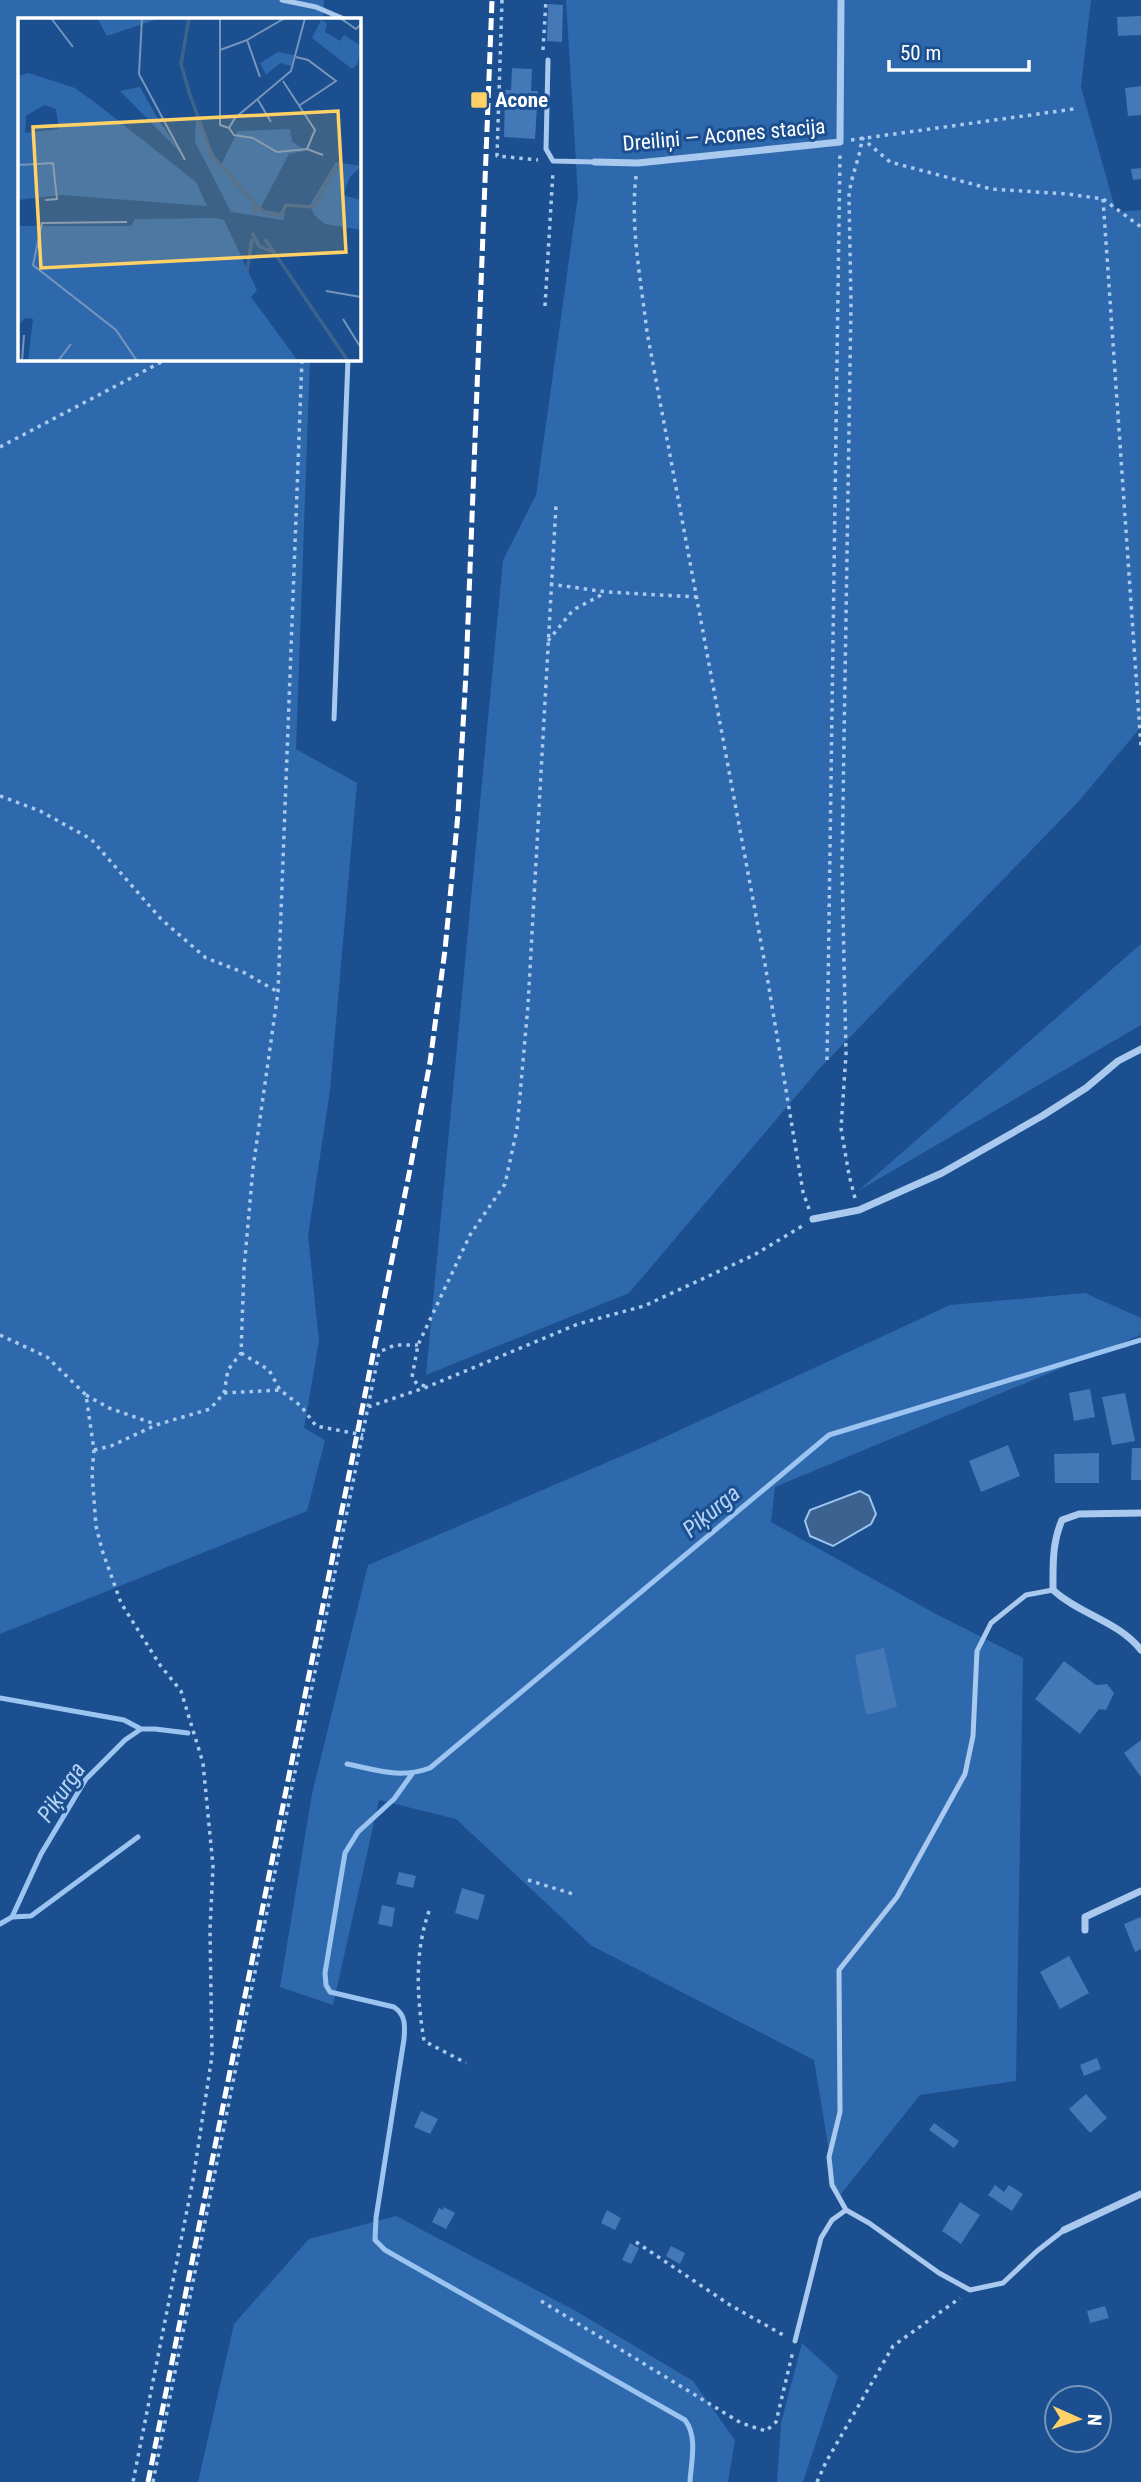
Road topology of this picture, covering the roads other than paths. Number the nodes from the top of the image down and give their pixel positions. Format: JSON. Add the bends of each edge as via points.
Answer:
{"nodes":[{"id":1,"x":282,"y":0,"type":"edge"},
{"id":2,"x":841,"y":0,"type":"edge"},
{"id":3,"x":342,"y":18,"type":"edge"},
{"id":4,"x":548,"y":60,"type":"road end"},
{"id":5,"x":595,"y":162,"type":"joint"},
{"id":6,"x":348,"y":360,"type":"edge"},
{"id":7,"x":334,"y":719,"type":"dead end"},
{"id":8,"x":1141,"y":1049,"type":"edge"},
{"id":9,"x":813,"y":1219,"type":"road end"},
{"id":10,"x":1141,"y":1513,"type":"edge"},
{"id":11,"x":1053,"y":1590,"type":"junction"},
{"id":12,"x":1141,"y":1650,"type":"edge"},
{"id":13,"x":1141,"y":1891,"type":"edge"},
{"id":14,"x":1085,"y":1930,"type":"dead end"},
{"id":15,"x":1141,"y":2194,"type":"edge"},
{"id":16,"x":846,"y":2210,"type":"junction"},
{"id":17,"x":1064,"y":2230,"type":"joint"},
{"id":18,"x":795,"y":2341,"type":"road end"}],
"edges":[{"from":1,"to":3,"type":"lane"},
{"from":2,"to":5,"type":"street","name":"Dreiliņi — Acones stacija","via":[[840,142],[638,163]]},
{"from":4,"to":5,"type":"lane","via":[[546,149],[553,161]]},
{"from":6,"to":7,"type":"lane"},
{"from":8,"to":9,"type":"street","via":[[1042,1116],[942,1173],[859,1210]]},
{"from":10,"to":11,"type":"street","via":[[1079,1514],[1062,1520],[1053,1552]]},
{"from":11,"to":12,"type":"street","via":[[1133,1640]]},
{"from":11,"to":16,"type":"lane","via":[[1026,1595],[991,1623],[977,1651],[973,1736],[965,1774],[897,1897],[839,1970],[840,2112],[829,2157],[832,2185]]},
{"from":13,"to":14,"type":"street","via":[[1085,1917]]},
{"from":15,"to":17,"type":"street"},
{"from":16,"to":17,"type":"lane","via":[[970,2290],[1003,2283]]},
{"from":16,"to":18,"type":"lane","via":[[832,2220],[821,2238]]}]}
